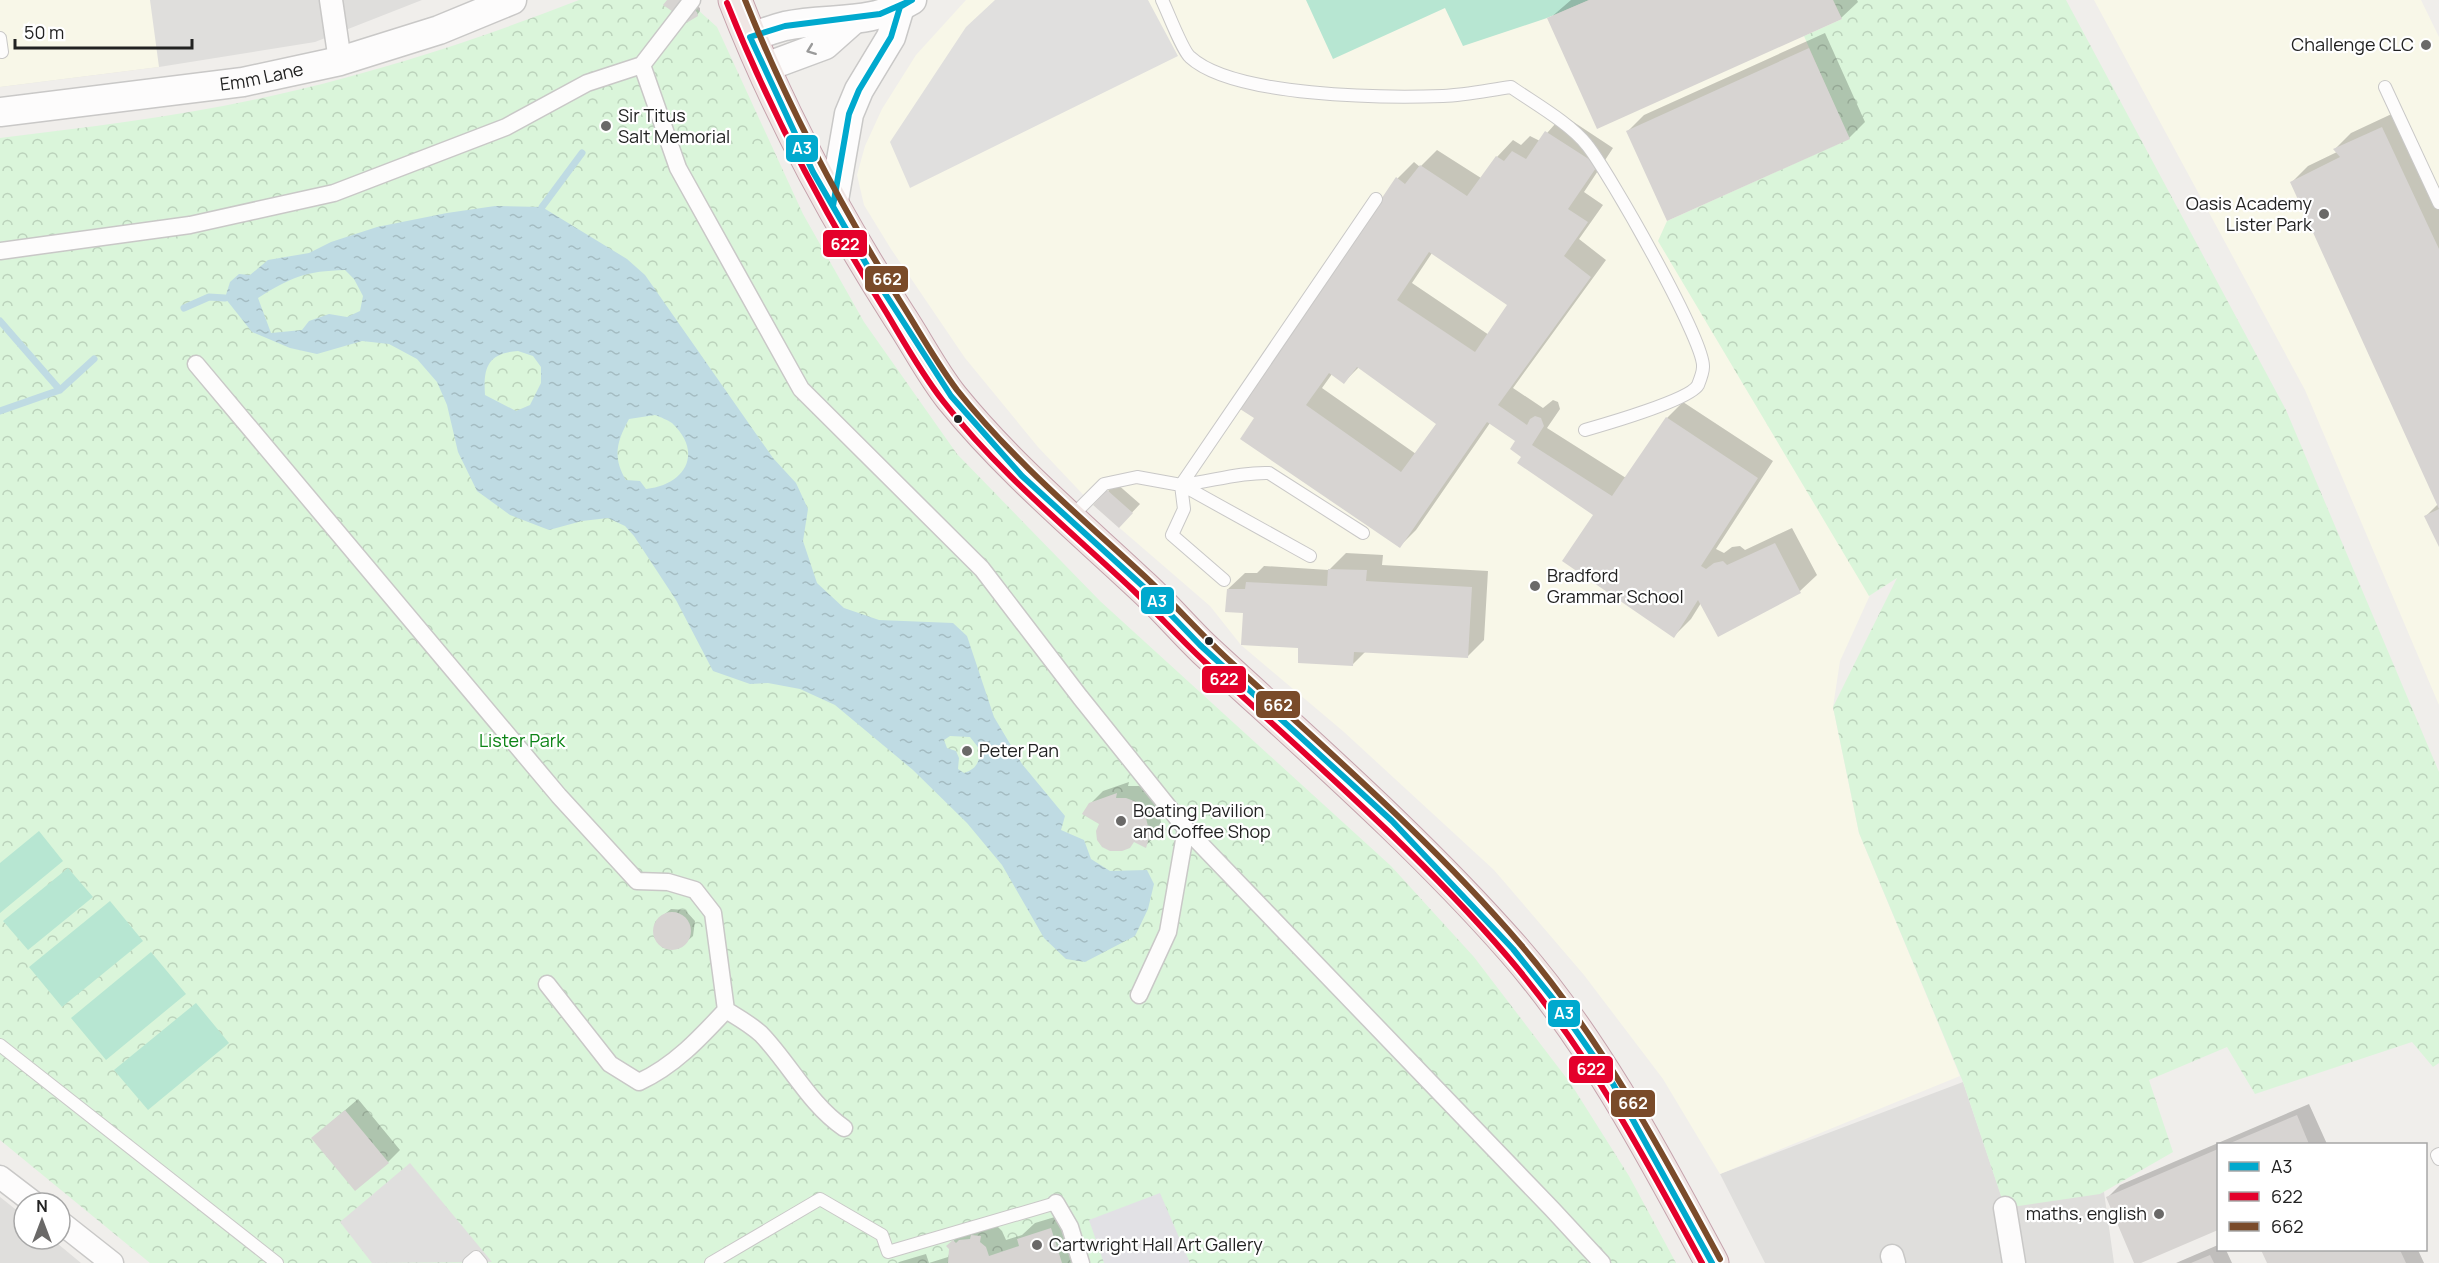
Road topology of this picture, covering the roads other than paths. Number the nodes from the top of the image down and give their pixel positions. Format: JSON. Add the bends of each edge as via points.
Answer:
{"nodes":[{"id":1,"x":331,"y":0,"type":"edge"},
{"id":2,"x":512,"y":0,"type":"edge"},
{"id":3,"x":692,"y":0,"type":"edge"},
{"id":4,"x":735,"y":0,"type":"edge"},
{"id":5,"x":1162,"y":0,"type":"edge"},
{"id":6,"x":883,"y":9,"type":"edge"},
{"id":7,"x":750,"y":37,"type":"junction"},
{"id":8,"x":0,"y":38,"type":"edge"},
{"id":9,"x":2,"y":52,"type":"dead end"},
{"id":10,"x":340,"y":61,"type":"junction"},
{"id":11,"x":642,"y":65,"type":"junction"},
{"id":12,"x":764,"y":68,"type":"junction"},
{"id":13,"x":2385,"y":87,"type":"dead end"},
{"id":14,"x":0,"y":112,"type":"edge"},
{"id":15,"x":1376,"y":200,"type":"dead end"},
{"id":16,"x":2439,"y":202,"type":"edge"},
{"id":17,"x":833,"y":206,"type":"junction"},
{"id":18,"x":0,"y":251,"type":"edge"},
{"id":19,"x":195,"y":364,"type":"dead end"},
{"id":20,"x":1585,"y":430,"type":"dead end"},
{"id":21,"x":1181,"y":485,"type":"junction"},
{"id":22,"x":1069,"y":519,"type":"junction"},
{"id":23,"x":1363,"y":534,"type":"dead end"},
{"id":24,"x":1310,"y":556,"type":"dead end"},
{"id":25,"x":1224,"y":580,"type":"dead end"},
{"id":26,"x":1186,"y":829,"type":"junction"},
{"id":27,"x":547,"y":984,"type":"dead end"},
{"id":28,"x":1139,"y":995,"type":"dead end"},
{"id":29,"x":726,"y":1010,"type":"junction"},
{"id":30,"x":0,"y":1045,"type":"edge"},
{"id":31,"x":844,"y":1128,"type":"dead end"},
{"id":32,"x":2439,"y":1154,"type":"edge"},
{"id":33,"x":2439,"y":1159,"type":"edge"},
{"id":34,"x":0,"y":1177,"type":"edge"},
{"id":35,"x":18,"y":1191,"type":"edge"},
{"id":36,"x":1056,"y":1203,"type":"joint"},
{"id":37,"x":2005,"y":1208,"type":"dead end"},
{"id":38,"x":72,"y":1233,"type":"edge"},
{"id":39,"x":99,"y":1259,"type":"edge"},
{"id":40,"x":277,"y":1263,"type":"edge"},
{"id":41,"x":469,"y":1263,"type":"edge"},
{"id":42,"x":481,"y":1263,"type":"edge"},
{"id":43,"x":711,"y":1263,"type":"edge"},
{"id":44,"x":1081,"y":1263,"type":"edge"},
{"id":45,"x":1602,"y":1263,"type":"edge"},
{"id":46,"x":1712,"y":1263,"type":"edge"},
{"id":47,"x":2014,"y":1263,"type":"edge"}],
"edges":[{"from":1,"to":10,"type":"street"},
{"from":2,"to":10,"type":"street","name":"Emm Lane","via":[[439,30]]},
{"from":3,"to":11,"type":"street"},
{"from":4,"to":7,"type":"highway"},
{"from":5,"to":20,"type":"lane","via":[[1189,57],[1218,74],[1272,88],[1361,96],[1446,96],[1511,87],[1587,144],[1672,291],[1704,366],[1697,387],[1683,397]]},
{"from":6,"to":7,"type":"street","via":[[786,26]]},
{"from":6,"to":12,"type":"street","one_way":true,"via":[[825,45]]},
{"from":6,"to":17,"type":"street","via":[[891,37],[849,114]]},
{"from":7,"to":12,"type":"highway"},
{"from":8,"to":9,"type":"lane"},
{"from":10,"to":14,"type":"street","name":"Emm Lane","via":[[243,82]]},
{"from":11,"to":18,"type":"street","via":[[587,82],[506,127],[334,193],[190,225]]},
{"from":11,"to":26,"type":"street","via":[[678,168],[801,390],[982,569]]},
{"from":12,"to":17,"type":"highway"},
{"from":13,"to":16,"type":"lane"},
{"from":15,"to":21,"type":"lane"},
{"from":17,"to":22,"type":"highway","via":[[951,396],[1022,476]]},
{"from":19,"to":29,"type":"street","via":[[560,796],[637,880],[668,882],[695,890],[713,913]]},
{"from":21,"to":22,"type":"lane","via":[[1137,477],[1104,483]]},
{"from":21,"to":23,"type":"lane","via":[[1253,472],[1269,473]]},
{"from":21,"to":24,"type":"lane"},
{"from":21,"to":25,"type":"lane","via":[[1184,509],[1172,535]]},
{"from":22,"to":46,"type":"highway","via":[[1392,821],[1513,949],[1613,1084]]},
{"from":26,"to":28,"type":"street","via":[[1168,932]]},
{"from":26,"to":45,"type":"street"},
{"from":27,"to":29,"type":"street","via":[[610,1064],[639,1082],[668,1066]]},
{"from":29,"to":31,"type":"street","via":[[762,1036],[813,1099]]},
{"from":30,"to":40,"type":"lane"},
{"from":32,"to":33,"type":"lane"},
{"from":34,"to":35,"type":"street"},
{"from":36,"to":43,"type":"lane","via":[[888,1252],[882,1235],[820,1199]]},
{"from":36,"to":44,"type":"street","via":[[1070,1227]]},
{"from":37,"to":47,"type":"street"},
{"from":38,"to":39,"type":"street"},
{"from":41,"to":42,"type":"lane","via":[[476,1257]]}]}
